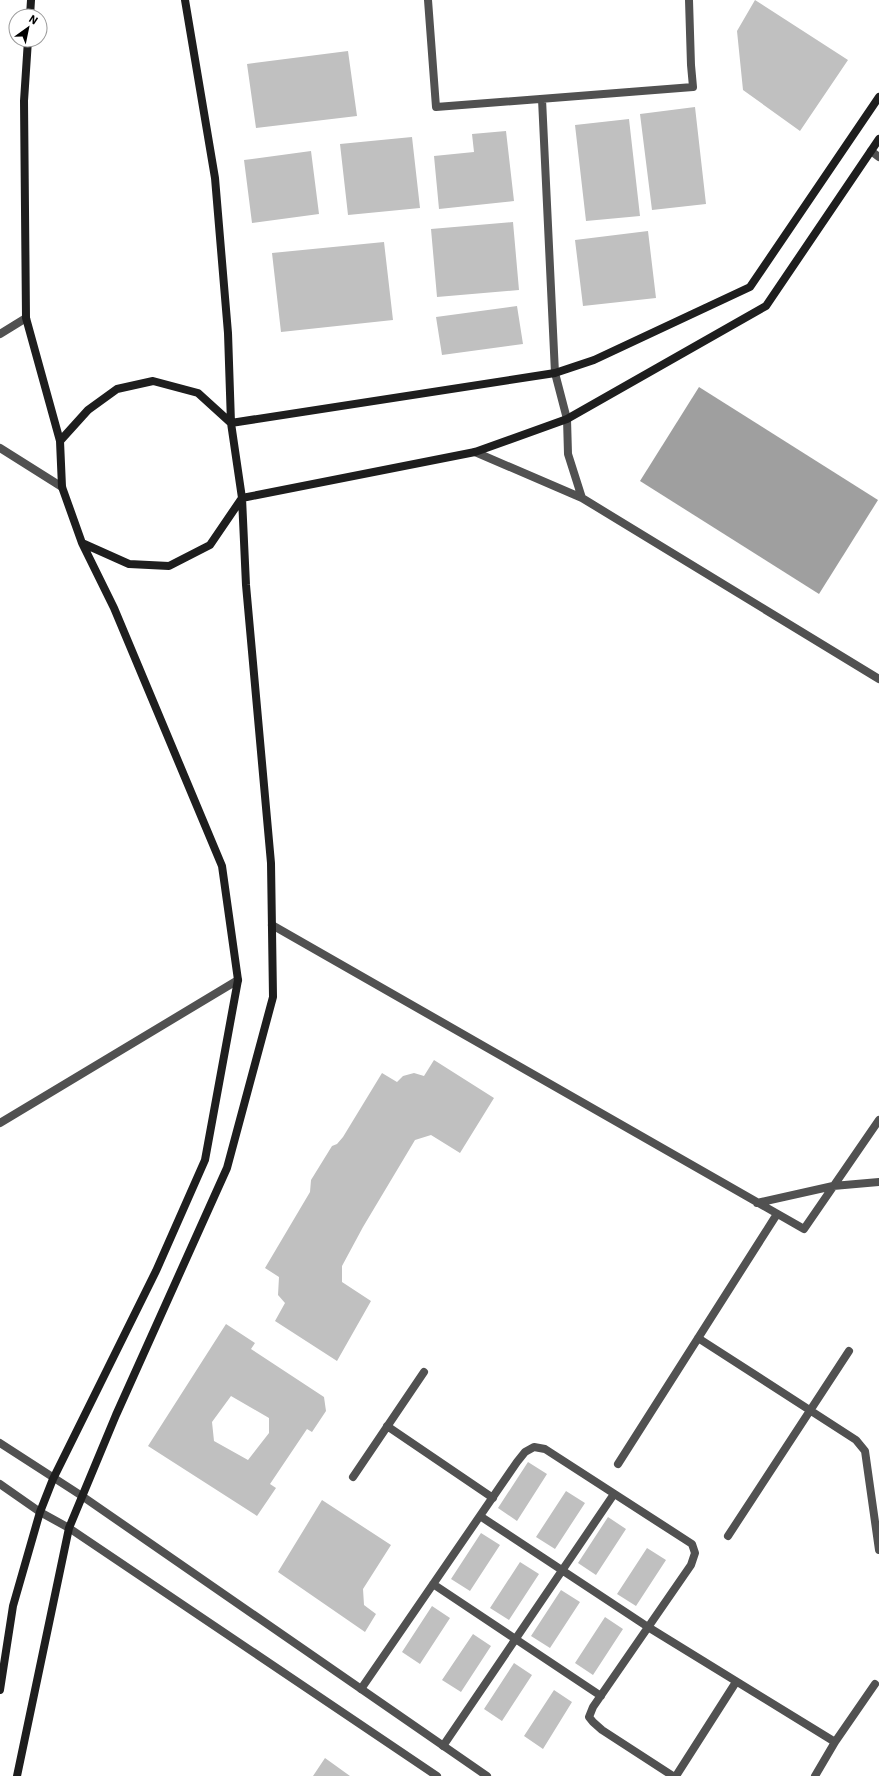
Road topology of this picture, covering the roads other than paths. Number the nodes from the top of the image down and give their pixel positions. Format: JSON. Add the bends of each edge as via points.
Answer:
{"nodes":[{"id":1,"x":185,"y":0,"type":"edge"},
{"id":2,"x":428,"y":0,"type":"edge"},
{"id":3,"x":689,"y":0,"type":"edge"},
{"id":4,"x":27,"y":48,"type":"edge"},
{"id":5,"x":879,"y":97,"type":"edge"},
{"id":6,"x":542,"y":99,"type":"junction"},
{"id":7,"x":879,"y":139,"type":"edge"},
{"id":8,"x":871,"y":151,"type":"junction"},
{"id":9,"x":879,"y":157,"type":"edge"},
{"id":10,"x":26,"y":318,"type":"junction"},
{"id":11,"x":0,"y":334,"type":"edge"},
{"id":12,"x":555,"y":373,"type":"junction"},
{"id":13,"x":567,"y":419,"type":"junction"},
{"id":14,"x":232,"y":423,"type":"junction"},
{"id":15,"x":60,"y":442,"type":"junction"},
{"id":16,"x":0,"y":448,"type":"edge"},
{"id":17,"x":475,"y":452,"type":"junction"},
{"id":18,"x":62,"y":487,"type":"junction"},
{"id":19,"x":242,"y":498,"type":"junction"},
{"id":20,"x":582,"y":498,"type":"junction"},
{"id":21,"x":82,"y":543,"type":"junction"},
{"id":22,"x":879,"y":679,"type":"edge"},
{"id":23,"x":272,"y":925,"type":"junction"},
{"id":24,"x":238,"y":980,"type":"junction"},
{"id":25,"x":879,"y":1120,"type":"edge"},
{"id":26,"x":0,"y":1123,"type":"edge"},
{"id":27,"x":879,"y":1182,"type":"edge"},
{"id":28,"x":833,"y":1186,"type":"junction"},
{"id":29,"x":757,"y":1203,"type":"junction"},
{"id":30,"x":777,"y":1214,"type":"junction"},
{"id":31,"x":698,"y":1338,"type":"junction"},
{"id":32,"x":849,"y":1351,"type":"dead end"},
{"id":33,"x":424,"y":1372,"type":"dead end"},
{"id":34,"x":810,"y":1411,"type":"junction"},
{"id":35,"x":387,"y":1426,"type":"junction"},
{"id":36,"x":0,"y":1443,"type":"edge"},
{"id":37,"x":618,"y":1464,"type":"dead end"},
{"id":38,"x":353,"y":1477,"type":"dead end"},
{"id":39,"x":53,"y":1479,"type":"junction"},
{"id":40,"x":0,"y":1484,"type":"edge"},
{"id":41,"x":614,"y":1494,"type":"junction"},
{"id":42,"x":82,"y":1496,"type":"junction"},
{"id":43,"x":492,"y":1498,"type":"junction"},
{"id":44,"x":40,"y":1512,"type":"junction"},
{"id":45,"x":480,"y":1516,"type":"junction"},
{"id":46,"x":69,"y":1528,"type":"junction"},
{"id":47,"x":728,"y":1536,"type":"dead end"},
{"id":48,"x":879,"y":1550,"type":"edge"},
{"id":49,"x":562,"y":1569,"type":"junction"},
{"id":50,"x":434,"y":1584,"type":"junction"},
{"id":51,"x":648,"y":1627,"type":"junction"},
{"id":52,"x":515,"y":1639,"type":"junction"},
{"id":53,"x":736,"y":1682,"type":"junction"},
{"id":54,"x":875,"y":1684,"type":"dead end"},
{"id":55,"x":361,"y":1689,"type":"junction"},
{"id":56,"x":0,"y":1690,"type":"edge"},
{"id":57,"x":600,"y":1696,"type":"junction"},
{"id":58,"x":835,"y":1742,"type":"junction"},
{"id":59,"x":443,"y":1746,"type":"junction"},
{"id":60,"x":17,"y":1776,"type":"edge"},
{"id":61,"x":437,"y":1776,"type":"edge"},
{"id":62,"x":487,"y":1776,"type":"edge"},
{"id":63,"x":674,"y":1776,"type":"edge"},
{"id":64,"x":815,"y":1776,"type":"edge"}],
"edges":[{"from":1,"to":14,"type":"main road","via":[[215,178],[228,334]]},
{"from":2,"to":6,"type":"street","via":[[436,107]]},
{"from":3,"to":6,"type":"street","via":[[693,87]]},
{"from":4,"to":10,"type":"main road","via":[[24,101]]},
{"from":5,"to":12,"type":"main road","via":[[750,287],[594,360]]},
{"from":6,"to":12,"type":"street"},
{"from":7,"to":8,"type":"main road"},
{"from":8,"to":9,"type":"street"},
{"from":8,"to":13,"type":"main road","via":[[766,306]]},
{"from":10,"to":11,"type":"street"},
{"from":10,"to":15,"type":"main road"},
{"from":12,"to":13,"type":"street"},
{"from":12,"to":14,"type":"main road"},
{"from":13,"to":17,"type":"main road"},
{"from":13,"to":20,"type":"street","via":[[568,454]]},
{"from":14,"to":15,"type":"main road","via":[[198,393],[153,381],[117,389],[88,410]]},
{"from":14,"to":19,"type":"main road"},
{"from":15,"to":18,"type":"main road"},
{"from":16,"to":18,"type":"street"},
{"from":17,"to":19,"type":"main road"},
{"from":17,"to":20,"type":"street"},
{"from":18,"to":21,"type":"main road"},
{"from":19,"to":21,"type":"main road","via":[[210,545],[169,566],[129,564]]},
{"from":19,"to":23,"type":"main road","via":[[246,585],[271,863]]},
{"from":20,"to":22,"type":"street"},
{"from":21,"to":24,"type":"main road","via":[[114,608],[222,866]]},
{"from":23,"to":29,"type":"street"},
{"from":23,"to":42,"type":"main road","via":[[273,997],[227,1168]]},
{"from":24,"to":26,"type":"street"},
{"from":24,"to":39,"type":"main road","via":[[205,1160],[156,1271]]},
{"from":25,"to":28,"type":"street"},
{"from":27,"to":28,"type":"street"},
{"from":28,"to":29,"type":"street"},
{"from":28,"to":30,"type":"street","via":[[804,1229]]},
{"from":29,"to":30,"type":"street"},
{"from":30,"to":31,"type":"street"},
{"from":31,"to":34,"type":"street"},
{"from":31,"to":37,"type":"street"},
{"from":32,"to":34,"type":"street"},
{"from":33,"to":35,"type":"street"},
{"from":34,"to":47,"type":"street"},
{"from":34,"to":48,"type":"street","via":[[856,1440],[865,1451]]},
{"from":35,"to":38,"type":"street"},
{"from":35,"to":43,"type":"street"},
{"from":36,"to":39,"type":"street"},
{"from":39,"to":42,"type":"street"},
{"from":39,"to":44,"type":"main road"},
{"from":40,"to":44,"type":"street"},
{"from":41,"to":43,"type":"street","via":[[545,1449],[534,1447],[525,1452]]},
{"from":41,"to":49,"type":"street"},
{"from":41,"to":51,"type":"street","via":[[692,1544],[695,1554],[692,1565]]},
{"from":42,"to":46,"type":"main road"},
{"from":42,"to":55,"type":"street"},
{"from":43,"to":45,"type":"street"},
{"from":44,"to":46,"type":"street"},
{"from":44,"to":56,"type":"main road","via":[[12,1606]]},
{"from":45,"to":49,"type":"street"},
{"from":45,"to":50,"type":"street"},
{"from":46,"to":60,"type":"main road"},
{"from":46,"to":61,"type":"street"},
{"from":49,"to":51,"type":"street"},
{"from":49,"to":52,"type":"street"},
{"from":50,"to":52,"type":"street"},
{"from":50,"to":55,"type":"street"},
{"from":51,"to":53,"type":"street"},
{"from":51,"to":57,"type":"street"},
{"from":52,"to":57,"type":"street"},
{"from":52,"to":59,"type":"street"},
{"from":53,"to":58,"type":"street"},
{"from":53,"to":63,"type":"street"},
{"from":54,"to":58,"type":"street"},
{"from":55,"to":59,"type":"street"},
{"from":57,"to":63,"type":"street","via":[[589,1716],[593,1722]]},
{"from":58,"to":64,"type":"street"},
{"from":59,"to":62,"type":"street"}]}
